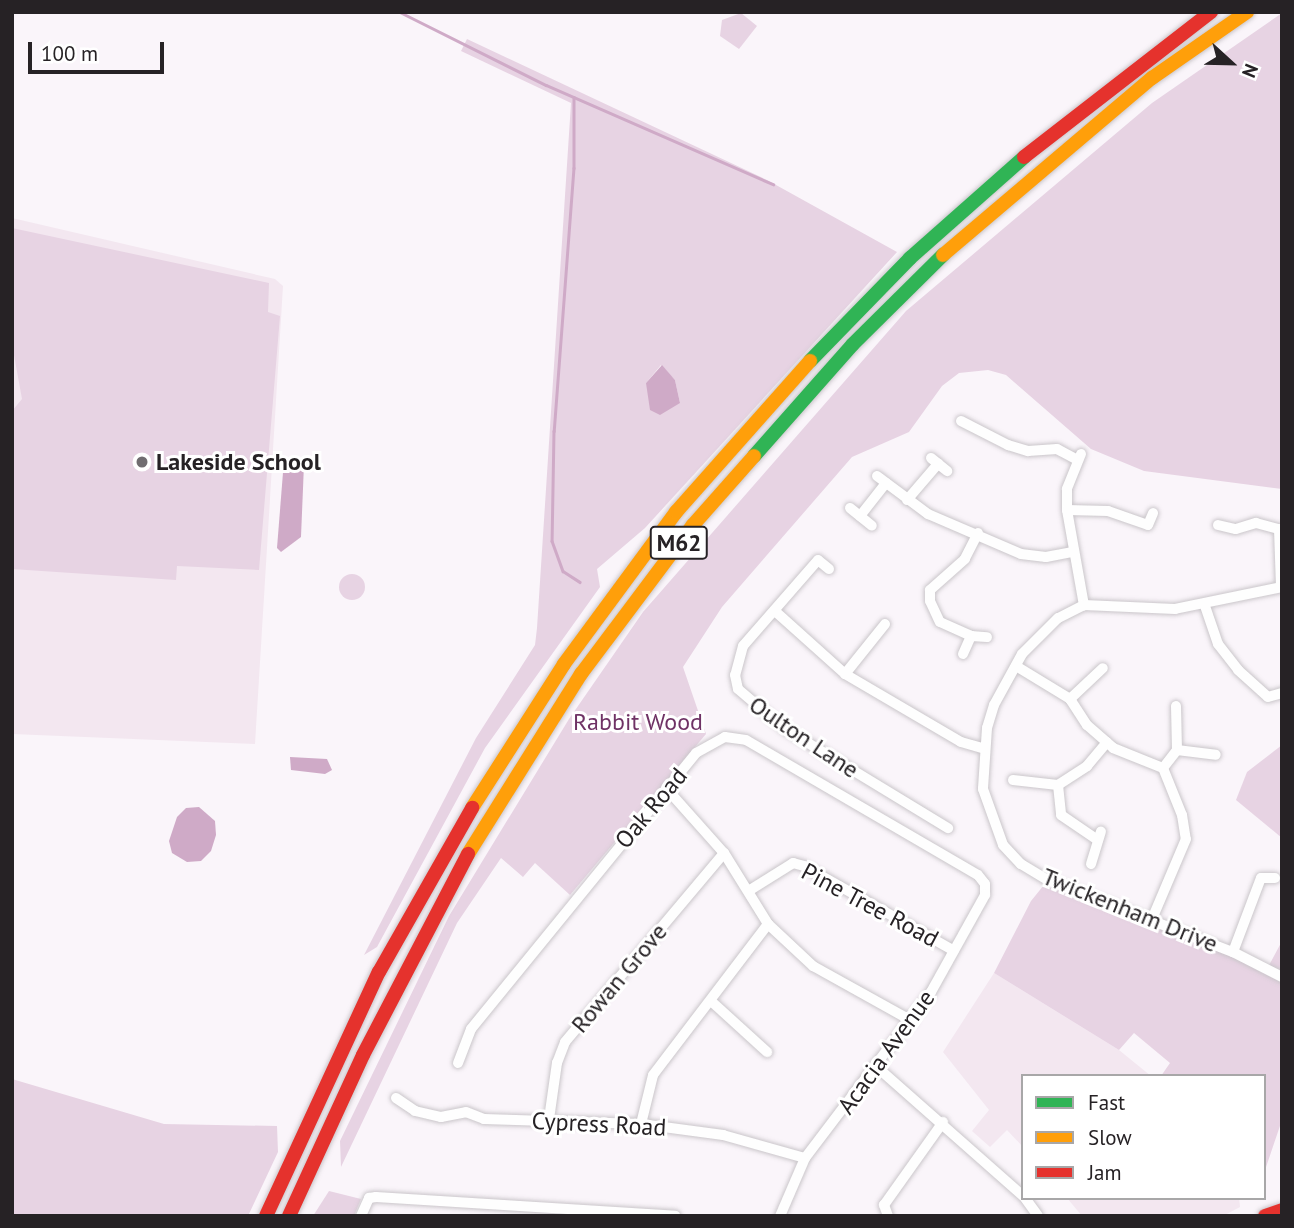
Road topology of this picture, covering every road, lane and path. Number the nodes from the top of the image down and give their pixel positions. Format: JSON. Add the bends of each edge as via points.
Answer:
{"nodes":[{"id":1,"x":1211,"y":12,"type":"edge"},
{"id":2,"x":1247,"y":12,"type":"edge"},
{"id":3,"x":961,"y":421,"type":"dead end"},
{"id":4,"x":939,"y":464,"type":"dead end"},
{"id":5,"x":877,"y":476,"type":"dead end"},
{"id":6,"x":886,"y":484,"type":"junction"},
{"id":7,"x":907,"y":500,"type":"junction"},
{"id":8,"x":850,"y":508,"type":"dead end"},
{"id":9,"x":1067,"y":510,"type":"junction"},
{"id":10,"x":1153,"y":513,"type":"dead end"},
{"id":11,"x":860,"y":516,"type":"junction"},
{"id":12,"x":1148,"y":525,"type":"junction"},
{"id":13,"x":1217,"y":525,"type":"dead end"},
{"id":14,"x":872,"y":526,"type":"dead end"},
{"id":15,"x":978,"y":533,"type":"junction"},
{"id":16,"x":1156,"y":533,"type":"dead end"},
{"id":17,"x":1072,"y":552,"type":"junction"},
{"id":18,"x":829,"y":569,"type":"dead end"},
{"id":19,"x":1281,"y":587,"type":"edge"},
{"id":20,"x":1084,"y":605,"type":"junction"},
{"id":21,"x":1205,"y":606,"type":"junction"},
{"id":22,"x":776,"y":612,"type":"junction"},
{"id":23,"x":885,"y":624,"type":"dead end"},
{"id":24,"x":971,"y":636,"type":"junction"},
{"id":25,"x":987,"y":637,"type":"dead end"},
{"id":26,"x":963,"y":654,"type":"dead end"},
{"id":27,"x":1016,"y":666,"type":"junction"},
{"id":28,"x":1103,"y":668,"type":"dead end"},
{"id":29,"x":845,"y":674,"type":"junction"},
{"id":30,"x":1282,"y":693,"type":"edge"},
{"id":31,"x":1070,"y":699,"type":"junction"},
{"id":32,"x":1177,"y":706,"type":"dead end"},
{"id":33,"x":1107,"y":742,"type":"junction"},
{"id":34,"x":985,"y":749,"type":"junction"},
{"id":35,"x":1177,"y":750,"type":"junction"},
{"id":36,"x":1216,"y":755,"type":"dead end"},
{"id":37,"x":1163,"y":768,"type":"junction"},
{"id":38,"x":1013,"y":780,"type":"dead end"},
{"id":39,"x":1058,"y":785,"type":"junction"},
{"id":40,"x":666,"y":788,"type":"junction"},
{"id":41,"x":948,"y":828,"type":"dead end"},
{"id":42,"x":724,"y":853,"type":"junction"},
{"id":43,"x":1091,"y":864,"type":"dead end"},
{"id":44,"x":1275,"y":878,"type":"dead end"},
{"id":45,"x":985,"y":884,"type":"joint"},
{"id":46,"x":750,"y":890,"type":"junction"},
{"id":47,"x":1152,"y":919,"type":"junction"},
{"id":48,"x":768,"y":924,"type":"junction"},
{"id":49,"x":954,"y":951,"type":"junction"},
{"id":50,"x":1233,"y":952,"type":"junction"},
{"id":51,"x":1282,"y":977,"type":"edge"},
{"id":52,"x":712,"y":1001,"type":"junction"},
{"id":53,"x":912,"y":1021,"type":"junction"},
{"id":54,"x":766,"y":1052,"type":"dead end"},
{"id":55,"x":458,"y":1063,"type":"dead end"},
{"id":56,"x":878,"y":1068,"type":"junction"},
{"id":57,"x":396,"y":1098,"type":"dead end"},
{"id":58,"x":549,"y":1119,"type":"junction"},
{"id":59,"x":943,"y":1122,"type":"junction"},
{"id":60,"x":641,"y":1124,"type":"junction"},
{"id":61,"x":805,"y":1158,"type":"junction"},
{"id":62,"x":1021,"y":1194,"type":"edge"},
{"id":63,"x":1026,"y":1200,"type":"edge"},
{"id":64,"x":1282,"y":1210,"type":"edge"},
{"id":65,"x":536,"y":1213,"type":"edge"},
{"id":66,"x":605,"y":1213,"type":"edge"},
{"id":67,"x":266,"y":1216,"type":"edge"},
{"id":68,"x":289,"y":1216,"type":"edge"},
{"id":69,"x":361,"y":1216,"type":"edge"},
{"id":70,"x":675,"y":1216,"type":"edge"},
{"id":71,"x":780,"y":1216,"type":"edge"},
{"id":72,"x":888,"y":1216,"type":"edge"},
{"id":73,"x":1038,"y":1216,"type":"edge"},
{"id":74,"x":1265,"y":1216,"type":"edge"}],
"edges":[{"from":1,"to":67,"type":"main road","number":"M62","via":[[1060,126],[910,258],[837,331],[676,512],[564,664],[455,834],[379,972]]},
{"from":2,"to":68,"type":"main road","number":"M62","via":[[1152,78],[926,270],[853,344],[693,525],[581,674],[466,857],[386,1007]]},
{"from":3,"to":9,"type":"street","via":[[1018,448],[1058,449],[1078,456],[1067,489]]},
{"from":4,"to":7,"type":"street"},
{"from":5,"to":6,"type":"street"},
{"from":6,"to":7,"type":"street"},
{"from":6,"to":11,"type":"street"},
{"from":7,"to":15,"type":"street","via":[[928,514]]},
{"from":8,"to":11,"type":"street"},
{"from":9,"to":12,"type":"street","via":[[1108,511]]},
{"from":9,"to":17,"type":"street"},
{"from":10,"to":12,"type":"street"},
{"from":11,"to":14,"type":"street"},
{"from":12,"to":16,"type":"street"},
{"from":13,"to":19,"type":"street","via":[[1236,529],[1256,523],[1279,529]]},
{"from":15,"to":17,"type":"street","via":[[1021,554],[1046,557]]},
{"from":15,"to":24,"type":"street","via":[[965,559],[930,590],[932,612],[940,622]]},
{"from":17,"to":20,"type":"street"},
{"from":18,"to":22,"type":"street","name":"Oulton Lane","via":[[818,560]]},
{"from":19,"to":21,"type":"street"},
{"from":20,"to":21,"type":"street"},
{"from":20,"to":27,"type":"street","name":"Twickenham Drive","via":[[1035,637]]},
{"from":21,"to":30,"type":"street","via":[[1218,644],[1238,670],[1268,697]]},
{"from":22,"to":29,"type":"street"},
{"from":22,"to":41,"type":"street","name":"Oulton Lane","via":[[737,659],[738,689],[747,701]]},
{"from":23,"to":29,"type":"street"},
{"from":24,"to":25,"type":"street"},
{"from":24,"to":26,"type":"street"},
{"from":27,"to":31,"type":"street"},
{"from":27,"to":34,"type":"street","name":"Twickenham Drive","via":[[994,705]]},
{"from":28,"to":31,"type":"street"},
{"from":29,"to":34,"type":"street","via":[[961,742]]},
{"from":31,"to":33,"type":"street","via":[[1087,725]]},
{"from":32,"to":35,"type":"street"},
{"from":33,"to":37,"type":"street"},
{"from":33,"to":39,"type":"street","via":[[1087,766]]},
{"from":34,"to":47,"type":"street","name":"Twickenham Drive","via":[[984,789],[991,820],[1003,845],[1021,864],[1048,880]]},
{"from":35,"to":36,"type":"street"},
{"from":35,"to":37,"type":"street"},
{"from":37,"to":47,"type":"street","via":[[1182,815],[1186,839]]},
{"from":38,"to":39,"type":"street"},
{"from":39,"to":43,"type":"street","via":[[1061,815],[1099,836]]},
{"from":40,"to":42,"type":"street"},
{"from":40,"to":45,"type":"street","name":"Oak Road","via":[[705,746],[725,737],[746,740],[978,875]]},
{"from":40,"to":55,"type":"street","name":"Oak Road","via":[[471,1029]]},
{"from":42,"to":46,"type":"street"},
{"from":42,"to":58,"type":"street","name":"Rowan Grove","via":[[565,1042],[557,1063]]},
{"from":44,"to":50,"type":"street","via":[[1261,878]]},
{"from":45,"to":49,"type":"street","name":"Acacia Avenue","via":[[985,895]]},
{"from":46,"to":48,"type":"street"},
{"from":46,"to":49,"type":"street","name":"Pine Tree Road","via":[[793,863]]},
{"from":47,"to":50,"type":"street","name":"Twickenham Drive"},
{"from":48,"to":52,"type":"street"},
{"from":48,"to":53,"type":"street","via":[[813,965]]},
{"from":49,"to":53,"type":"street","name":"Acacia Avenue"},
{"from":50,"to":51,"type":"street","name":"Twickenham Drive"},
{"from":52,"to":54,"type":"street"},
{"from":52,"to":60,"type":"street","via":[[653,1074]]},
{"from":53,"to":56,"type":"street","name":"Acacia Avenue"},
{"from":56,"to":59,"type":"street"},
{"from":56,"to":61,"type":"street","name":"Acacia Avenue"},
{"from":57,"to":58,"type":"street","name":"Cypress Road","via":[[415,1111],[441,1117],[466,1112],[484,1119]]},
{"from":58,"to":60,"type":"street","name":"Cypress Road"},
{"from":59,"to":62,"type":"street"},
{"from":59,"to":72,"type":"street","via":[[884,1205]]},
{"from":60,"to":61,"type":"street","name":"Cypress Road","via":[[723,1135]]},
{"from":61,"to":71,"type":"street","name":"Acacia Avenue"},
{"from":63,"to":73,"type":"street"},
{"from":64,"to":74,"type":"main road"},
{"from":65,"to":66,"type":"street"},
{"from":65,"to":69,"type":"street","via":[[369,1198]]},
{"from":66,"to":70,"type":"street"}]}
